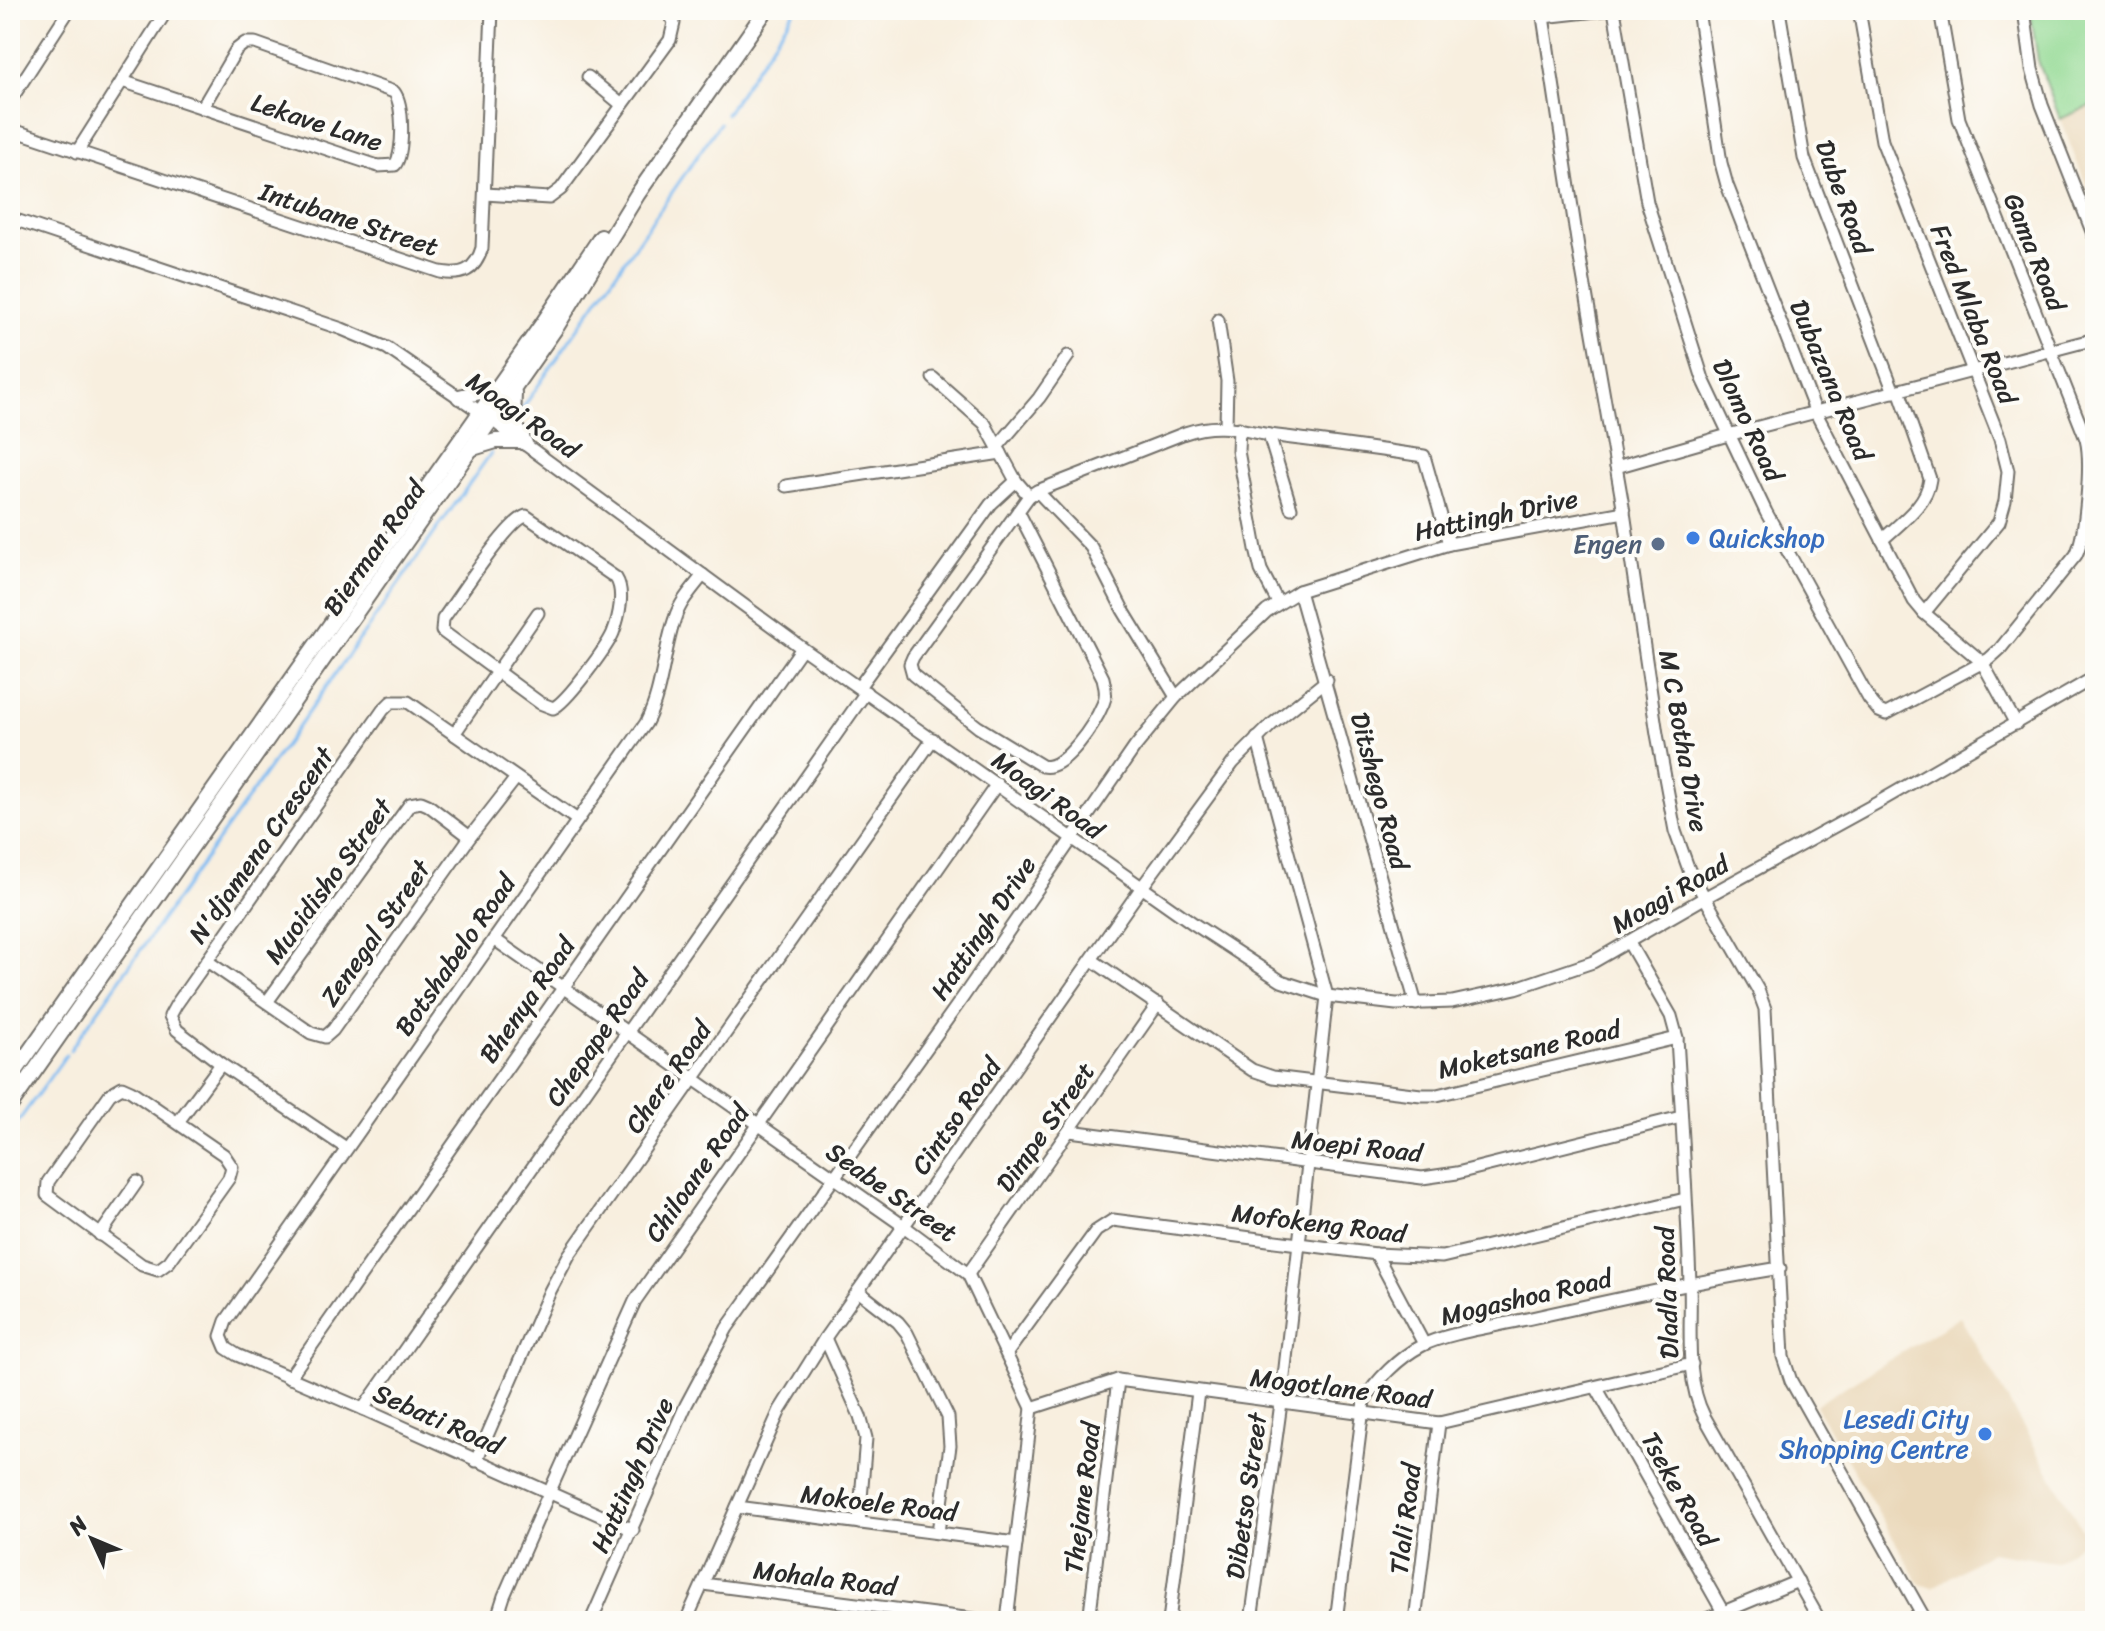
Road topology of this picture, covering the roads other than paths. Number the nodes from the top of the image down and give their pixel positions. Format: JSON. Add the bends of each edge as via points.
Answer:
{"nodes":[{"id":1,"x":69,"y":10,"type":"edge"},
{"id":2,"x":167,"y":10,"type":"edge"},
{"id":3,"x":492,"y":10,"type":"edge"},
{"id":4,"x":668,"y":10,"type":"edge"},
{"id":5,"x":759,"y":10,"type":"edge"},
{"id":6,"x":766,"y":10,"type":"edge"},
{"id":7,"x":1605,"y":10,"type":"edge"},
{"id":8,"x":1614,"y":10,"type":"edge"},
{"id":9,"x":1698,"y":10,"type":"edge"},
{"id":10,"x":1779,"y":10,"type":"edge"},
{"id":11,"x":1859,"y":10,"type":"edge"},
{"id":12,"x":1940,"y":10,"type":"edge"},
{"id":13,"x":2024,"y":10,"type":"edge"},
{"id":14,"x":1543,"y":14,"type":"edge"},
{"id":15,"x":588,"y":77,"type":"dead end"},
{"id":16,"x":122,"y":81,"type":"junction"},
{"id":17,"x":10,"y":101,"type":"edge"},
{"id":18,"x":622,"y":105,"type":"junction"},
{"id":19,"x":202,"y":108,"type":"junction"},
{"id":20,"x":10,"y":129,"type":"edge"},
{"id":21,"x":77,"y":152,"type":"junction"},
{"id":22,"x":485,"y":194,"type":"junction"},
{"id":23,"x":10,"y":218,"type":"edge"},
{"id":24,"x":2095,"y":239,"type":"edge"},
{"id":25,"x":1218,"y":320,"type":"dead end"},
{"id":26,"x":2095,"y":339,"type":"edge"},
{"id":27,"x":2050,"y":351,"type":"junction"},
{"id":28,"x":1068,"y":356,"type":"dead end"},
{"id":29,"x":1973,"y":371,"type":"junction"},
{"id":30,"x":933,"y":378,"type":"dead end"},
{"id":31,"x":497,"y":388,"type":"junction"},
{"id":32,"x":514,"y":389,"type":"junction"},
{"id":33,"x":1896,"y":391,"type":"junction"},
{"id":34,"x":459,"y":397,"type":"junction"},
{"id":35,"x":479,"y":411,"type":"junction"},
{"id":36,"x":1816,"y":413,"type":"junction"},
{"id":37,"x":492,"y":420,"type":"junction"},
{"id":38,"x":1226,"y":426,"type":"junction"},
{"id":39,"x":1239,"y":428,"type":"junction"},
{"id":40,"x":1269,"y":435,"type":"junction"},
{"id":41,"x":1728,"y":435,"type":"junction"},
{"id":42,"x":524,"y":442,"type":"junction"},
{"id":43,"x":473,"y":448,"type":"junction"},
{"id":44,"x":1000,"y":450,"type":"junction"},
{"id":45,"x":1616,"y":467,"type":"junction"},
{"id":46,"x":1016,"y":481,"type":"junction"},
{"id":47,"x":786,"y":486,"type":"dead end"},
{"id":48,"x":1033,"y":493,"type":"junction"},
{"id":49,"x":1291,"y":508,"type":"dead end"},
{"id":50,"x":1018,"y":511,"type":"junction"},
{"id":51,"x":1624,"y":512,"type":"junction"},
{"id":52,"x":1882,"y":540,"type":"junction"},
{"id":53,"x":1449,"y":544,"type":"junction"},
{"id":54,"x":703,"y":575,"type":"junction"},
{"id":55,"x":1299,"y":591,"type":"junction"},
{"id":56,"x":1278,"y":603,"type":"junction"},
{"id":57,"x":538,"y":613,"type":"dead end"},
{"id":58,"x":1924,"y":613,"type":"junction"},
{"id":59,"x":802,"y":648,"type":"junction"},
{"id":60,"x":1982,"y":662,"type":"junction"},
{"id":61,"x":497,"y":672,"type":"junction"},
{"id":62,"x":2095,"y":677,"type":"edge"},
{"id":63,"x":1327,"y":680,"type":"junction"},
{"id":64,"x":862,"y":690,"type":"junction"},
{"id":65,"x":1176,"y":697,"type":"junction"},
{"id":66,"x":2016,"y":724,"type":"junction"},
{"id":67,"x":454,"y":734,"type":"junction"},
{"id":68,"x":1257,"y":738,"type":"junction"},
{"id":69,"x":933,"y":739,"type":"junction"},
{"id":70,"x":516,"y":778,"type":"junction"},
{"id":71,"x":997,"y":784,"type":"junction"},
{"id":72,"x":576,"y":819,"type":"junction"},
{"id":73,"x":470,"y":837,"type":"junction"},
{"id":74,"x":1072,"y":839,"type":"junction"},
{"id":75,"x":1142,"y":887,"type":"junction"},
{"id":76,"x":1704,"y":898,"type":"junction"},
{"id":77,"x":494,"y":939,"type":"junction"},
{"id":78,"x":1629,"y":943,"type":"junction"},
{"id":79,"x":1092,"y":960,"type":"junction"},
{"id":80,"x":207,"y":961,"type":"junction"},
{"id":81,"x":563,"y":986,"type":"junction"},
{"id":82,"x":1327,"y":996,"type":"junction"},
{"id":83,"x":267,"y":1002,"type":"junction"},
{"id":84,"x":1158,"y":1004,"type":"junction"},
{"id":85,"x":1416,"y":1004,"type":"junction"},
{"id":86,"x":628,"y":1032,"type":"junction"},
{"id":87,"x":1677,"y":1038,"type":"junction"},
{"id":88,"x":221,"y":1064,"type":"junction"},
{"id":89,"x":10,"y":1079,"type":"edge"},
{"id":90,"x":693,"y":1079,"type":"junction"},
{"id":91,"x":1319,"y":1084,"type":"junction"},
{"id":92,"x":10,"y":1106,"type":"edge"},
{"id":93,"x":1681,"y":1117,"type":"junction"},
{"id":94,"x":178,"y":1122,"type":"junction"},
{"id":95,"x":757,"y":1124,"type":"junction"},
{"id":96,"x":1070,"y":1131,"type":"junction"},
{"id":97,"x":346,"y":1148,"type":"junction"},
{"id":98,"x":1310,"y":1164,"type":"junction"},
{"id":99,"x":834,"y":1179,"type":"junction"},
{"id":100,"x":137,"y":1182,"type":"dead end"},
{"id":101,"x":1685,"y":1199,"type":"junction"},
{"id":102,"x":905,"y":1227,"type":"junction"},
{"id":103,"x":100,"y":1235,"type":"junction"},
{"id":104,"x":1298,"y":1244,"type":"junction"},
{"id":105,"x":1376,"y":1254,"type":"junction"},
{"id":106,"x":1780,"y":1268,"type":"junction"},
{"id":107,"x":968,"y":1274,"type":"junction"},
{"id":108,"x":1690,"y":1282,"type":"junction"},
{"id":109,"x":858,"y":1291,"type":"junction"},
{"id":110,"x":825,"y":1338,"type":"junction"},
{"id":111,"x":1424,"y":1344,"type":"junction"},
{"id":112,"x":226,"y":1348,"type":"joint"},
{"id":113,"x":1007,"y":1353,"type":"junction"},
{"id":114,"x":1692,"y":1364,"type":"junction"},
{"id":115,"x":289,"y":1378,"type":"junction"},
{"id":116,"x":1118,"y":1380,"type":"junction"},
{"id":117,"x":1596,"y":1387,"type":"junction"},
{"id":118,"x":1198,"y":1392,"type":"junction"},
{"id":119,"x":1281,"y":1403,"type":"junction"},
{"id":120,"x":1032,"y":1408,"type":"junction"},
{"id":121,"x":363,"y":1409,"type":"junction"},
{"id":122,"x":1362,"y":1412,"type":"junction"},
{"id":123,"x":1439,"y":1423,"type":"junction"},
{"id":124,"x":476,"y":1461,"type":"junction"},
{"id":125,"x":549,"y":1493,"type":"junction"},
{"id":126,"x":737,"y":1507,"type":"junction"},
{"id":127,"x":859,"y":1523,"type":"junction"},
{"id":128,"x":633,"y":1530,"type":"junction"},
{"id":129,"x":938,"y":1532,"type":"junction"},
{"id":130,"x":1016,"y":1543,"type":"junction"},
{"id":131,"x":1798,"y":1581,"type":"junction"},
{"id":132,"x":703,"y":1584,"type":"junction"},
{"id":133,"x":1723,"y":1612,"type":"junction"},
{"id":134,"x":1924,"y":1617,"type":"edge"},
{"id":135,"x":496,"y":1621,"type":"edge"},
{"id":136,"x":591,"y":1621,"type":"edge"},
{"id":137,"x":686,"y":1621,"type":"edge"},
{"id":138,"x":988,"y":1621,"type":"edge"},
{"id":139,"x":1007,"y":1621,"type":"edge"},
{"id":140,"x":1089,"y":1621,"type":"edge"},
{"id":141,"x":1169,"y":1621,"type":"edge"},
{"id":142,"x":1251,"y":1621,"type":"edge"},
{"id":143,"x":1336,"y":1621,"type":"edge"},
{"id":144,"x":1415,"y":1621,"type":"edge"},
{"id":145,"x":1702,"y":1621,"type":"edge"},
{"id":146,"x":1820,"y":1621,"type":"edge"},
{"id":147,"x":1908,"y":1621,"type":"edge"}],
"edges":[{"from":1,"to":17,"type":"street"},
{"from":2,"to":16,"type":"street"},
{"from":3,"to":22,"type":"street","name":"Intubane Street"},
{"from":4,"to":18,"type":"street","via":[[674,23],[670,40]]},
{"from":5,"to":31,"type":"main road","name":"Bierman Road"},
{"from":6,"to":32,"type":"main road","name":"Bierman Road","via":[[626,211]]},
{"from":7,"to":14,"type":"street"},
{"from":8,"to":41,"type":"street","name":"Dlomo Road","via":[[1647,202],[1698,366]]},
{"from":9,"to":36,"type":"street","name":"Dubazana Road","via":[[1724,175]]},
{"from":10,"to":33,"type":"street","name":"Dube Road","via":[[1804,158]]},
{"from":11,"to":29,"type":"street","name":"Fred Mlaba Road","via":[[1882,141]]},
{"from":12,"to":27,"type":"street","name":"Gama Road","via":[[1959,119]]},
{"from":13,"to":24,"type":"street","via":[[2042,105]]},
{"from":14,"to":45,"type":"street","name":"M C Botha Drive"},
{"from":15,"to":18,"type":"street"},
{"from":16,"to":19,"type":"street","name":"Lekave Lane"},
{"from":16,"to":21,"type":"street"},
{"from":18,"to":22,"type":"street","via":[[555,195]]},
{"from":19,"to":19,"type":"street","name":"Lekave Lane","via":[[378,166],[395,165],[400,158],[400,106],[394,92],[255,43],[245,43],[231,55]]},
{"from":20,"to":21,"type":"street","name":"Intubane Street"},
{"from":21,"to":22,"type":"street","name":"Intubane Street","via":[[453,274],[473,268],[479,259]]},
{"from":23,"to":34,"type":"street","name":"Moagi Road","via":[[363,337]]},
{"from":25,"to":38,"type":"street","via":[[1227,381]]},
{"from":26,"to":27,"type":"street"},
{"from":27,"to":29,"type":"street"},
{"from":27,"to":60,"type":"street","name":"Gama Road","via":[[2088,446],[2081,543],[2000,649]]},
{"from":28,"to":44,"type":"street"},
{"from":29,"to":33,"type":"street"},
{"from":29,"to":58,"type":"street","name":"Fred Mlaba Road","via":[[2006,456],[2004,508],[1995,528]]},
{"from":30,"to":44,"type":"street","via":[[985,424]]},
{"from":31,"to":34,"type":"main road"},
{"from":31,"to":35,"type":"main road","name":"Bierman Road"},
{"from":32,"to":37,"type":"main road","name":"Bierman Road"},
{"from":32,"to":42,"type":"main road","via":[[513,421]]},
{"from":33,"to":36,"type":"street"},
{"from":33,"to":52,"type":"street","name":"Dube Road","via":[[1930,479],[1919,504]]},
{"from":34,"to":35,"type":"street","name":"Moagi Road"},
{"from":35,"to":37,"type":"street","name":"Moagi Road"},
{"from":35,"to":89,"type":"main road","name":"Bierman Road"},
{"from":36,"to":41,"type":"street"},
{"from":36,"to":52,"type":"street","name":"Dubazana Road"},
{"from":37,"to":42,"type":"street","name":"Moagi Road"},
{"from":37,"to":43,"type":"main road","name":"Bierman Road"},
{"from":38,"to":39,"type":"street"},
{"from":38,"to":48,"type":"street","via":[[1185,433]]},
{"from":39,"to":40,"type":"street"},
{"from":39,"to":56,"type":"street","via":[[1238,451],[1256,549]]},
{"from":40,"to":49,"type":"street"},
{"from":40,"to":53,"type":"street","via":[[1424,456]]},
{"from":41,"to":45,"type":"street"},
{"from":41,"to":60,"type":"street","name":"Dlomo Road","via":[[1879,711],[1892,712]]},
{"from":42,"to":43,"type":"main road","via":[[496,441]]},
{"from":42,"to":54,"type":"street","name":"Moagi Road"},
{"from":43,"to":92,"type":"main road","name":"Bierman Road"},
{"from":44,"to":46,"type":"street"},
{"from":44,"to":47,"type":"street"},
{"from":45,"to":51,"type":"street","name":"M C Botha Drive"},
{"from":46,"to":48,"type":"street"},
{"from":46,"to":64,"type":"street","name":"Chepape Road","via":[[991,504]]},
{"from":48,"to":50,"type":"street"},
{"from":48,"to":65,"type":"street","via":[[1091,547]]},
{"from":50,"to":50,"type":"street","via":[[913,657],[910,669],[978,727],[1048,768],[1062,762],[1086,733],[1103,705],[1105,687]]},
{"from":51,"to":53,"type":"street","name":"Hattingh Drive"},
{"from":51,"to":76,"type":"street","name":"M C Botha Drive","via":[[1668,795],[1682,852]]},
{"from":52,"to":58,"type":"street","name":"Dubazana Road"},
{"from":53,"to":55,"type":"street","name":"Hattingh Drive"},
{"from":54,"to":59,"type":"street","name":"Moagi Road"},
{"from":54,"to":72,"type":"street","name":"Botshabelo Road","via":[[675,618],[646,723]]},
{"from":55,"to":56,"type":"street","name":"Hattingh Drive"},
{"from":55,"to":63,"type":"street","name":"Ditshego Road"},
{"from":56,"to":65,"type":"street","name":"Hattingh Drive"},
{"from":57,"to":61,"type":"street"},
{"from":58,"to":60,"type":"street","name":"Dubazana Road"},
{"from":59,"to":64,"type":"street","name":"Moagi Road"},
{"from":59,"to":81,"type":"street","name":"Bhenya Road"},
{"from":60,"to":66,"type":"street","name":"Dubazana Road"},
{"from":61,"to":61,"type":"street","via":[[444,634],[441,626],[498,542],[526,516],[616,578],[621,590],[618,609],[611,638],[558,707],[540,703]]},
{"from":61,"to":67,"type":"street"},
{"from":62,"to":66,"type":"street","name":"Moagi Road"},
{"from":63,"to":68,"type":"street","name":"Cintso Road"},
{"from":63,"to":85,"type":"street","name":"Ditshego Road"},
{"from":64,"to":69,"type":"street","name":"Moagi Road"},
{"from":64,"to":86,"type":"street","name":"Chepape Road"},
{"from":65,"to":74,"type":"street","name":"Hattingh Drive"},
{"from":66,"to":76,"type":"street","name":"Moagi Road"},
{"from":67,"to":70,"type":"street","name":"N'djamena Crescent"},
{"from":67,"to":80,"type":"street","name":"N'djamena Crescent","via":[[408,702],[386,706]]},
{"from":68,"to":75,"type":"street","name":"Cintso Road"},
{"from":68,"to":82,"type":"street"},
{"from":69,"to":71,"type":"street","name":"Moagi Road"},
{"from":69,"to":90,"type":"street","name":"Chere Road"},
{"from":70,"to":72,"type":"street","name":"N'djamena Crescent"},
{"from":70,"to":73,"type":"street","name":"Zenegal Street"},
{"from":71,"to":74,"type":"street","name":"Moagi Road"},
{"from":71,"to":95,"type":"street","name":"Chiloane Road"},
{"from":72,"to":77,"type":"street","name":"Botshabelo Road"},
{"from":73,"to":83,"type":"street","name":"Zenegal Street","via":[[329,1034],[311,1033]]},
{"from":73,"to":83,"type":"street","name":"Muoidisho Street","via":[[428,805],[410,804]]},
{"from":74,"to":75,"type":"street","name":"Moagi Road"},
{"from":74,"to":99,"type":"street","name":"Hattingh Drive"},
{"from":75,"to":79,"type":"street","name":"Cintso Road"},
{"from":75,"to":82,"type":"street","name":"Moagi Road","via":[[1261,970]]},
{"from":76,"to":78,"type":"street","name":"Moagi Road"},
{"from":76,"to":106,"type":"street","name":"M C Botha Drive","via":[[1765,1009]]},
{"from":77,"to":81,"type":"street","name":"Seabe Street"},
{"from":77,"to":97,"type":"street","name":"Botshabelo Road"},
{"from":78,"to":85,"type":"street","name":"Moagi Road","via":[[1583,966],[1516,988]]},
{"from":78,"to":87,"type":"street","name":"Dladla Road","via":[[1671,1016]]},
{"from":79,"to":84,"type":"street","name":"Moketsane Road"},
{"from":79,"to":102,"type":"street","name":"Cintso Road"},
{"from":80,"to":83,"type":"street","name":"Zenegal Street"},
{"from":80,"to":88,"type":"street","name":"N'djamena Crescent","via":[[172,1010],[171,1022]]},
{"from":81,"to":86,"type":"street","name":"Seabe Street"},
{"from":81,"to":115,"type":"street","name":"Bhenya Road"},
{"from":82,"to":85,"type":"street","name":"Moagi Road"},
{"from":82,"to":91,"type":"street","name":"Dibetso Street"},
{"from":84,"to":91,"type":"street","name":"Moketsane Road","via":[[1252,1070]]},
{"from":84,"to":96,"type":"street","name":"Dimpe Street"},
{"from":86,"to":90,"type":"street","name":"Seabe Street"},
{"from":86,"to":121,"type":"street","name":"Chepape Road"},
{"from":87,"to":91,"type":"street","name":"Moketsane Road","via":[[1437,1095]]},
{"from":87,"to":93,"type":"street","name":"Dladla Road"},
{"from":88,"to":94,"type":"street"},
{"from":88,"to":97,"type":"street","name":"N'djamena Crescent"},
{"from":90,"to":95,"type":"street","name":"Seabe Street"},
{"from":90,"to":124,"type":"street","name":"Chere Road","via":[[569,1255]]},
{"from":91,"to":98,"type":"street","name":"Dibetso Street"},
{"from":93,"to":98,"type":"street","name":"Moepi Road","via":[[1434,1177]]},
{"from":93,"to":101,"type":"street","name":"Dladla Road"},
{"from":94,"to":103,"type":"street","via":[[118,1088],[48,1182],[51,1199]]},
{"from":94,"to":103,"type":"street","via":[[228,1158],[229,1178],[158,1270]]},
{"from":95,"to":99,"type":"street","name":"Seabe Street"},
{"from":95,"to":125,"type":"street","name":"Chiloane Road","via":[[635,1301]]},
{"from":96,"to":98,"type":"street","name":"Moepi Road"},
{"from":96,"to":107,"type":"street","name":"Dimpe Street"},
{"from":97,"to":112,"type":"street","name":"Botshabelo Road","via":[[226,1321],[221,1336]]},
{"from":98,"to":104,"type":"street","name":"Dibetso Street"},
{"from":99,"to":102,"type":"street","name":"Seabe Street"},
{"from":99,"to":128,"type":"street","name":"Hattingh Drive","via":[[714,1349]]},
{"from":100,"to":103,"type":"street"},
{"from":101,"to":105,"type":"street","name":"Mofokeng Road","via":[[1447,1257]]},
{"from":101,"to":108,"type":"street","name":"Dladla Road"},
{"from":102,"to":107,"type":"street","name":"Seabe Street"},
{"from":102,"to":109,"type":"street","name":"Cintso Road"},
{"from":104,"to":105,"type":"street","name":"Mofokeng Road"},
{"from":104,"to":113,"type":"street","name":"Mofokeng Road","via":[[1108,1222],[1096,1231]]},
{"from":104,"to":119,"type":"street","name":"Dibetso Street"},
{"from":105,"to":111,"type":"street"},
{"from":106,"to":108,"type":"street","name":"Mogashoa Road"},
{"from":106,"to":134,"type":"street","name":"M C Botha Drive","via":[[1781,1344],[1791,1381]]},
{"from":107,"to":113,"type":"street","name":"Seabe Street"},
{"from":108,"to":111,"type":"street","name":"Mogashoa Road"},
{"from":108,"to":114,"type":"street","name":"Dladla Road"},
{"from":109,"to":110,"type":"street","name":"Cintso Road"},
{"from":109,"to":129,"type":"street","via":[[907,1333],[948,1417],[950,1446]]},
{"from":110,"to":126,"type":"street","name":"Cintso Road","via":[[780,1410]]},
{"from":110,"to":127,"type":"street","via":[[866,1438]]},
{"from":111,"to":122,"type":"street","name":"Mogashoa Road","via":[[1374,1388]]},
{"from":112,"to":115,"type":"street","name":"Sebati Road"},
{"from":113,"to":120,"type":"street","name":"Seabe Street"},
{"from":114,"to":117,"type":"street","name":"Mogotlane Road"},
{"from":114,"to":131,"type":"street","name":"Dladla Road","via":[[1700,1408]]},
{"from":115,"to":121,"type":"street","name":"Sebati Road"},
{"from":116,"to":118,"type":"street","name":"Mogotlane Road"},
{"from":116,"to":120,"type":"street","name":"Mogotlane Road"},
{"from":116,"to":140,"type":"street","name":"Thejane Road"},
{"from":117,"to":123,"type":"street","name":"Mogotlane Road"},
{"from":117,"to":133,"type":"street","name":"Tseke Road"},
{"from":118,"to":119,"type":"street","name":"Mogotlane Road"},
{"from":118,"to":141,"type":"street"},
{"from":119,"to":122,"type":"street","name":"Mogotlane Road"},
{"from":119,"to":142,"type":"street","name":"Dibetso Street"},
{"from":120,"to":130,"type":"street"},
{"from":121,"to":124,"type":"street","name":"Sebati Road"},
{"from":122,"to":123,"type":"street","name":"Mogotlane Road"},
{"from":122,"to":143,"type":"street"},
{"from":123,"to":144,"type":"street","name":"Tlali Road"},
{"from":124,"to":125,"type":"street","name":"Sebati Road"},
{"from":125,"to":128,"type":"street","name":"Sebati Road"},
{"from":125,"to":135,"type":"street","name":"Chiloane Road"},
{"from":126,"to":127,"type":"street","name":"Mokoele Road"},
{"from":126,"to":132,"type":"street","name":"Cintso Road"},
{"from":127,"to":129,"type":"street","name":"Mokoele Road"},
{"from":128,"to":136,"type":"street","name":"Hattingh Drive"},
{"from":129,"to":130,"type":"street","name":"Mokoele Road"},
{"from":130,"to":139,"type":"street"},
{"from":131,"to":133,"type":"street"},
{"from":131,"to":146,"type":"street","name":"Dladla Road"},
{"from":132,"to":137,"type":"street","name":"Cintso Road"},
{"from":132,"to":138,"type":"street","name":"Mohala Road"},
{"from":133,"to":145,"type":"street"},
{"from":134,"to":147,"type":"street"}]}
